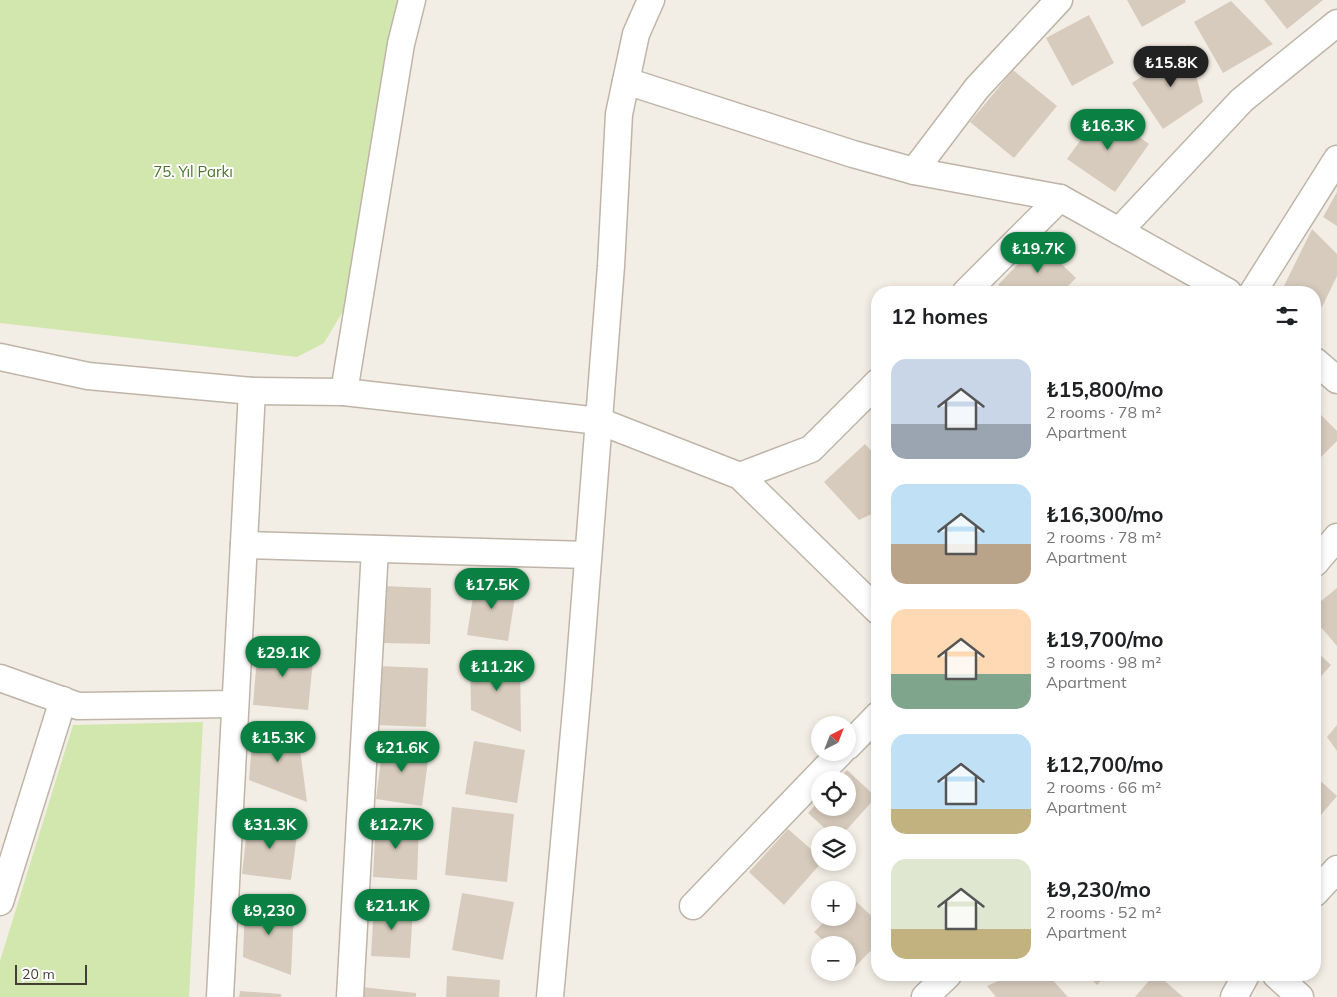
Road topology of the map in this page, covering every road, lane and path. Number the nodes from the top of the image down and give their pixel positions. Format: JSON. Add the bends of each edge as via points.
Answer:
{"nodes":[{"id":1,"x":412,"y":0,"type":"edge"},
{"id":2,"x":651,"y":0,"type":"edge"},
{"id":3,"x":1060,"y":0,"type":"edge"},
{"id":4,"x":1337,"y":23,"type":"edge"},
{"id":5,"x":626,"y":81,"type":"junction"},
{"id":6,"x":1337,"y":159,"type":"edge"},
{"id":7,"x":914,"y":171,"type":"junction"},
{"id":8,"x":1060,"y":198,"type":"junction"},
{"id":9,"x":1119,"y":231,"type":"junction"},
{"id":10,"x":972,"y":286,"type":"edge"},
{"id":11,"x":1217,"y":286,"type":"edge"},
{"id":12,"x":1256,"y":286,"type":"edge"},
{"id":13,"x":0,"y":357,"type":"edge"},
{"id":14,"x":1321,"y":366,"type":"edge"},
{"id":15,"x":1337,"y":380,"type":"edge"},
{"id":16,"x":871,"y":389,"type":"edge"},
{"id":17,"x":252,"y":391,"type":"junction"},
{"id":18,"x":344,"y":392,"type":"junction"},
{"id":19,"x":599,"y":421,"type":"junction"},
{"id":20,"x":740,"y":476,"type":"junction"},
{"id":21,"x":1337,"y":538,"type":"edge"},
{"id":22,"x":244,"y":546,"type":"junction"},
{"id":23,"x":375,"y":549,"type":"junction"},
{"id":24,"x":588,"y":555,"type":"junction"},
{"id":25,"x":1321,"y":556,"type":"edge"},
{"id":26,"x":871,"y":604,"type":"edge"},
{"id":27,"x":0,"y":678,"type":"edge"},
{"id":28,"x":63,"y":700,"type":"junction"},
{"id":29,"x":235,"y":704,"type":"junction"},
{"id":30,"x":871,"y":722,"type":"edge"},
{"id":31,"x":856,"y":738,"type":"edge"},
{"id":32,"x":832,"y":761,"type":"edge"},
{"id":33,"x":1337,"y":869,"type":"edge"},
{"id":34,"x":1321,"y":886,"type":"edge"},
{"id":35,"x":0,"y":902,"type":"edge"},
{"id":36,"x":693,"y":906,"type":"dead end"},
{"id":37,"x":942,"y":981,"type":"edge"},
{"id":38,"x":1243,"y":981,"type":"edge"},
{"id":39,"x":1283,"y":981,"type":"edge"},
{"id":40,"x":220,"y":997,"type":"edge"},
{"id":41,"x":350,"y":997,"type":"edge"},
{"id":42,"x":550,"y":997,"type":"edge"},
{"id":43,"x":925,"y":997,"type":"edge"},
{"id":44,"x":1234,"y":997,"type":"edge"},
{"id":45,"x":1300,"y":997,"type":"edge"}],
"edges":[{"from":1,"to":18,"type":"street","via":[[401,44]]},
{"from":2,"to":5,"type":"street","via":[[636,34]]},
{"from":3,"to":7,"type":"street","via":[[977,88]]},
{"from":4,"to":9,"type":"street","via":[[1242,100]]},
{"from":5,"to":7,"type":"street"},
{"from":5,"to":19,"type":"street","via":[[619,114]]},
{"from":6,"to":12,"type":"street"},
{"from":7,"to":8,"type":"street"},
{"from":8,"to":9,"type":"street"},
{"from":8,"to":10,"type":"street"},
{"from":9,"to":11,"type":"street"},
{"from":13,"to":17,"type":"street","via":[[88,376]]},
{"from":14,"to":15,"type":"street"},
{"from":16,"to":20,"type":"street","via":[[811,449]]},
{"from":17,"to":18,"type":"street"},
{"from":17,"to":22,"type":"street"},
{"from":18,"to":19,"type":"street"},
{"from":19,"to":20,"type":"street"},
{"from":19,"to":24,"type":"street"},
{"from":20,"to":26,"type":"street"},
{"from":21,"to":25,"type":"street"},
{"from":22,"to":23,"type":"street"},
{"from":22,"to":29,"type":"street"},
{"from":23,"to":24,"type":"street"},
{"from":23,"to":41,"type":"street"},
{"from":24,"to":42,"type":"street"},
{"from":27,"to":28,"type":"street"},
{"from":28,"to":29,"type":"street","via":[[78,706]]},
{"from":28,"to":35,"type":"street"},
{"from":29,"to":40,"type":"street"},
{"from":30,"to":31,"type":"street"},
{"from":32,"to":36,"type":"street"},
{"from":33,"to":34,"type":"street"},
{"from":37,"to":43,"type":"street"},
{"from":38,"to":44,"type":"street"},
{"from":39,"to":45,"type":"street"}]}
